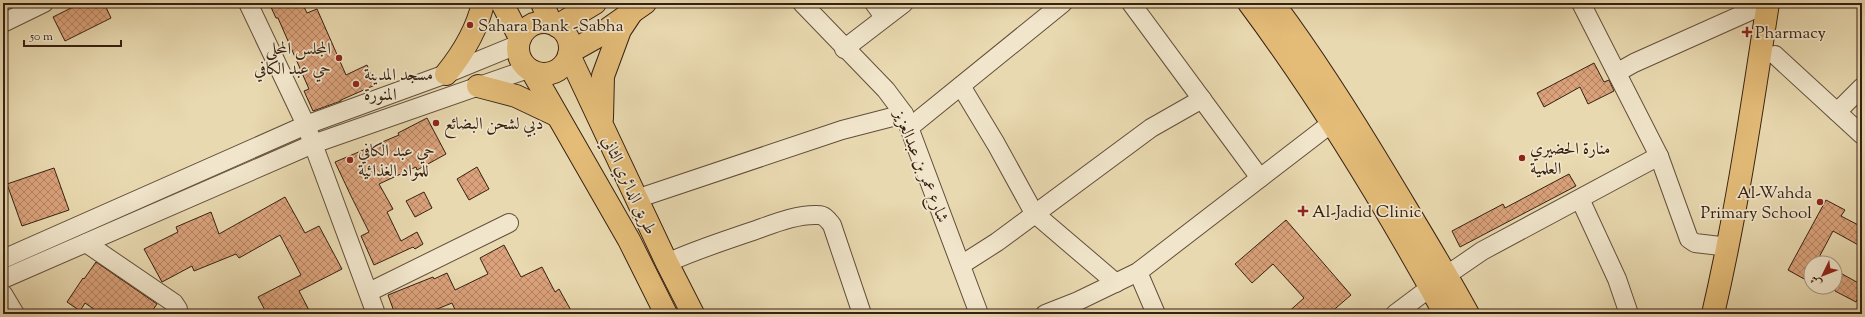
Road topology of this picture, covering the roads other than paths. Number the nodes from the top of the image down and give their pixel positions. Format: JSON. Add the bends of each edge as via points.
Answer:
{"nodes":[{"id":1,"x":44,"y":3,"type":"edge"},
{"id":2,"x":248,"y":3,"type":"edge"},
{"id":3,"x":482,"y":3,"type":"edge"},
{"id":4,"x":502,"y":3,"type":"edge"},
{"id":5,"x":542,"y":3,"type":"edge"},
{"id":6,"x":596,"y":3,"type":"edge"},
{"id":7,"x":802,"y":3,"type":"edge"},
{"id":8,"x":874,"y":3,"type":"edge"},
{"id":9,"x":904,"y":3,"type":"edge"},
{"id":10,"x":1063,"y":3,"type":"edge"},
{"id":11,"x":1131,"y":3,"type":"edge"},
{"id":12,"x":1249,"y":3,"type":"edge"},
{"id":13,"x":1273,"y":3,"type":"edge"},
{"id":14,"x":1581,"y":3,"type":"edge"},
{"id":15,"x":1768,"y":3,"type":"edge"},
{"id":16,"x":1782,"y":3,"type":"edge"},
{"id":17,"x":638,"y":7,"type":"edge"},
{"id":18,"x":884,"y":17,"type":"junction"},
{"id":19,"x":3,"y":23,"type":"edge"},
{"id":20,"x":554,"y":25,"type":"junction"},
{"id":21,"x":519,"y":41,"type":"junction"},
{"id":22,"x":844,"y":49,"type":"junction"},
{"id":23,"x":569,"y":53,"type":"junction"},
{"id":24,"x":1775,"y":55,"type":"junction"},
{"id":25,"x":530,"y":70,"type":"junction"},
{"id":26,"x":1618,"y":72,"type":"junction"},
{"id":27,"x":446,"y":74,"type":"junction"},
{"id":28,"x":478,"y":86,"type":"junction"},
{"id":29,"x":961,"y":86,"type":"junction"},
{"id":30,"x":1862,"y":87,"type":"edge"},
{"id":31,"x":1202,"y":99,"type":"junction"},
{"id":32,"x":1837,"y":112,"type":"junction"},
{"id":33,"x":556,"y":115,"type":"junction"},
{"id":34,"x":1339,"y":117,"type":"junction"},
{"id":35,"x":907,"y":121,"type":"junction"},
{"id":36,"x":306,"y":125,"type":"junction"},
{"id":37,"x":602,"y":125,"type":"junction"},
{"id":38,"x":1862,"y":135,"type":"edge"},
{"id":39,"x":313,"y":144,"type":"junction"},
{"id":40,"x":1660,"y":156,"type":"junction"},
{"id":41,"x":1260,"y":178,"type":"junction"},
{"id":42,"x":636,"y":199,"type":"junction"},
{"id":43,"x":1580,"y":199,"type":"junction"},
{"id":44,"x":1034,"y":213,"type":"junction"},
{"id":45,"x":509,"y":223,"type":"dead end"},
{"id":46,"x":86,"y":243,"type":"junction"},
{"id":47,"x":1729,"y":247,"type":"junction"},
{"id":48,"x":3,"y":259,"type":"edge"},
{"id":49,"x":667,"y":263,"type":"junction"},
{"id":50,"x":962,"y":265,"type":"junction"},
{"id":51,"x":1138,"y":272,"type":"junction"},
{"id":52,"x":3,"y":279,"type":"edge"},
{"id":53,"x":1439,"y":281,"type":"junction"},
{"id":54,"x":1116,"y":283,"type":"junction"},
{"id":55,"x":369,"y":292,"type":"junction"},
{"id":56,"x":3,"y":294,"type":"edge"},
{"id":57,"x":15,"y":314,"type":"edge"},
{"id":58,"x":178,"y":314,"type":"edge"},
{"id":59,"x":376,"y":314,"type":"edge"},
{"id":60,"x":666,"y":314,"type":"edge"},
{"id":61,"x":693,"y":314,"type":"edge"},
{"id":62,"x":862,"y":314,"type":"edge"},
{"id":63,"x":979,"y":314,"type":"edge"},
{"id":64,"x":1045,"y":314,"type":"edge"},
{"id":65,"x":1156,"y":314,"type":"edge"},
{"id":66,"x":1395,"y":314,"type":"edge"},
{"id":67,"x":1445,"y":314,"type":"edge"},
{"id":68,"x":1468,"y":314,"type":"edge"},
{"id":69,"x":1629,"y":314,"type":"edge"},
{"id":70,"x":1713,"y":314,"type":"edge"},
{"id":71,"x":1728,"y":314,"type":"edge"}],
"edges":[{"from":1,"to":19,"type":"street"},
{"from":2,"to":36,"type":"street"},
{"from":3,"to":27,"type":"main road","via":[[461,56]]},
{"from":4,"to":21,"type":"main road"},
{"from":5,"to":20,"type":"main road"},
{"from":6,"to":20,"type":"main road"},
{"from":7,"to":22,"type":"street","name":"شارع عمر بن عبدالعزيز"},
{"from":8,"to":18,"type":"street"},
{"from":9,"to":18,"type":"street"},
{"from":10,"to":29,"type":"street"},
{"from":11,"to":31,"type":"street"},
{"from":12,"to":34,"type":"main road"},
{"from":13,"to":34,"type":"main road","via":[[1320,68]]},
{"from":14,"to":26,"type":"street"},
{"from":15,"to":26,"type":"street"},
{"from":15,"to":47,"type":"main road"},
{"from":16,"to":24,"type":"main road"},
{"from":17,"to":23,"type":"main road"},
{"from":17,"to":37,"type":"main road","via":[[620,30],[603,76]]},
{"from":18,"to":22,"type":"street"},
{"from":20,"to":21,"type":"main road","via":[[535,24],[526,30]]},
{"from":20,"to":23,"type":"main road","via":[[567,37]]},
{"from":21,"to":25,"type":"main road","via":[[520,58]]},
{"from":21,"to":27,"type":"street"},
{"from":22,"to":35,"type":"street","name":"شارع عمر بن عبدالعزيز","via":[[886,90]]},
{"from":23,"to":25,"type":"main road","via":[[564,66],[557,71],[540,74]]},
{"from":23,"to":37,"type":"main road","name":"طريق الدائري الثاني"},
{"from":24,"to":32,"type":"street"},
{"from":24,"to":71,"type":"main road","via":[[1762,139]]},
{"from":25,"to":28,"type":"street"},
{"from":25,"to":33,"type":"main road","name":"طريق الدائري الثاني"},
{"from":26,"to":40,"type":"street"},
{"from":27,"to":36,"type":"street"},
{"from":28,"to":33,"type":"main road","via":[[516,96]]},
{"from":28,"to":39,"type":"street"},
{"from":29,"to":35,"type":"street"},
{"from":29,"to":44,"type":"street"},
{"from":30,"to":32,"type":"street"},
{"from":31,"to":41,"type":"street"},
{"from":31,"to":44,"type":"street","via":[[1151,128]]},
{"from":32,"to":38,"type":"street"},
{"from":33,"to":60,"type":"main road","name":"طريق الدائري الثاني","via":[[628,240]]},
{"from":34,"to":41,"type":"street"},
{"from":34,"to":53,"type":"main road","via":[[1395,226]]},
{"from":35,"to":42,"type":"street","via":[[842,130]]},
{"from":35,"to":50,"type":"street","name":"شارع عمر بن عبدالعزيز"},
{"from":36,"to":39,"type":"street"},
{"from":36,"to":48,"type":"street"},
{"from":37,"to":42,"type":"main road","name":"طريق الدائري الثاني"},
{"from":39,"to":46,"type":"street"},
{"from":39,"to":55,"type":"street"},
{"from":40,"to":43,"type":"street"},
{"from":40,"to":47,"type":"street","via":[[1692,242]]},
{"from":41,"to":51,"type":"street"},
{"from":42,"to":49,"type":"main road","name":"طريق الدائري الثاني"},
{"from":43,"to":53,"type":"street","via":[[1482,251]]},
{"from":43,"to":69,"type":"street","via":[[1617,279]]},
{"from":44,"to":50,"type":"street"},
{"from":44,"to":54,"type":"street"},
{"from":45,"to":55,"type":"street"},
{"from":46,"to":52,"type":"street"},
{"from":46,"to":58,"type":"street","via":[[174,303]]},
{"from":47,"to":70,"type":"main road"},
{"from":49,"to":61,"type":"main road","name":"طريق الدائري الثاني"},
{"from":49,"to":62,"type":"street","via":[[790,219],[822,216],[832,225]]},
{"from":50,"to":63,"type":"street","name":"شارع عمر بن عبدالعزيز"},
{"from":51,"to":54,"type":"street"},
{"from":51,"to":65,"type":"street"},
{"from":53,"to":66,"type":"street"},
{"from":53,"to":67,"type":"main road"},
{"from":53,"to":68,"type":"main road"},
{"from":54,"to":64,"type":"street"},
{"from":55,"to":59,"type":"street"},
{"from":56,"to":57,"type":"street"}]}
